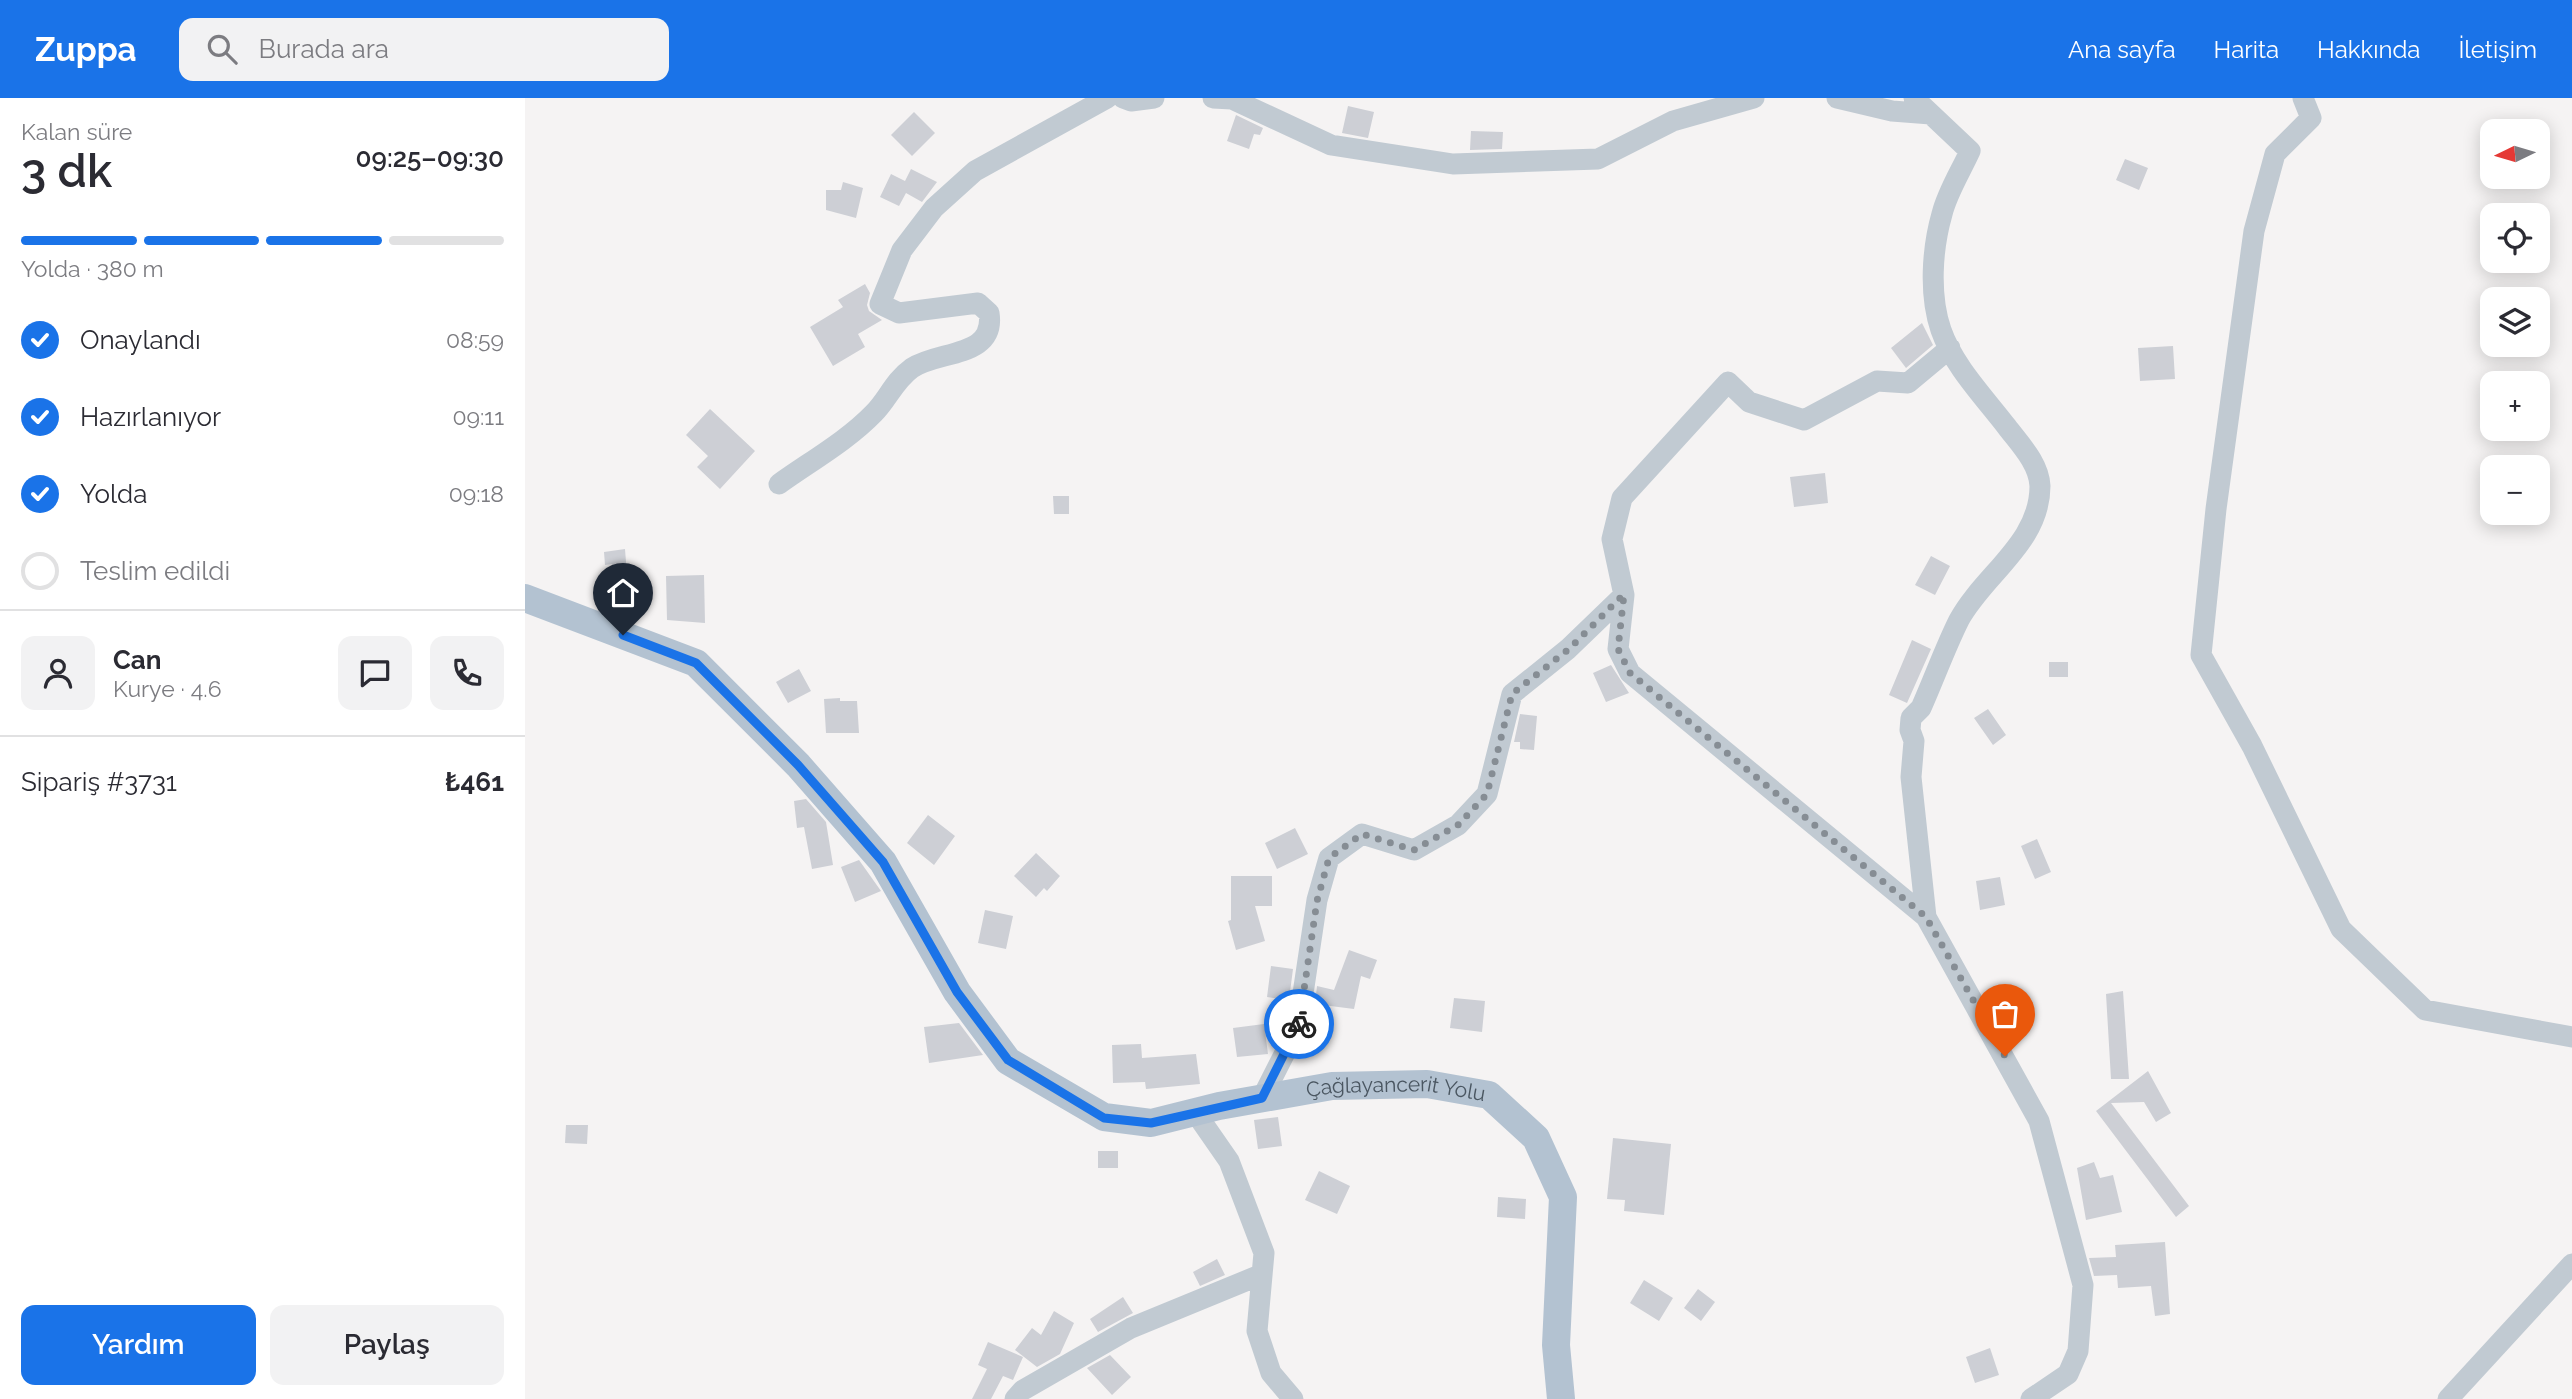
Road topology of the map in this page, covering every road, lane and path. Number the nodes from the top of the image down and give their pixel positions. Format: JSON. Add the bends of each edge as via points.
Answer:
{"nodes":[{"id":1,"x":1108,"y":98,"type":"edge"},
{"id":2,"x":1123,"y":98,"type":"edge"},
{"id":3,"x":1154,"y":98,"type":"edge"},
{"id":4,"x":1213,"y":98,"type":"edge"},
{"id":5,"x":1754,"y":98,"type":"edge"},
{"id":6,"x":1837,"y":98,"type":"edge"},
{"id":7,"x":1914,"y":98,"type":"edge"},
{"id":8,"x":2302,"y":98,"type":"edge"},
{"id":9,"x":1931,"y":114,"type":"junction"},
{"id":10,"x":1950,"y":348,"type":"junction"},
{"id":11,"x":779,"y":484,"type":"dead end"},
{"id":12,"x":1624,"y":594,"type":"junction"},
{"id":13,"x":525,"y":598,"type":"edge"},
{"id":14,"x":1926,"y":917,"type":"junction"},
{"id":15,"x":2572,"y":1037,"type":"edge"},
{"id":16,"x":1262,"y":1098,"type":"junction"},
{"id":17,"x":1195,"y":1112,"type":"junction"},
{"id":18,"x":2572,"y":1264,"type":"edge"},
{"id":19,"x":1260,"y":1275,"type":"junction"},
{"id":20,"x":1014,"y":1399,"type":"edge"},
{"id":21,"x":1293,"y":1399,"type":"edge"},
{"id":22,"x":1561,"y":1399,"type":"edge"},
{"id":23,"x":2031,"y":1399,"type":"edge"},
{"id":24,"x":2448,"y":1399,"type":"edge"}],
"edges":[{"from":1,"to":11,"type":"street","via":[[975,171],[934,208],[902,250],[880,303],[898,313],[978,303],[989,313],[991,324],[984,339],[975,347],[911,369],[855,430]]},
{"from":2,"to":3,"type":"street"},
{"from":4,"to":5,"type":"street","via":[[1232,99],[1331,145],[1453,164],[1598,159],[1673,121]]},
{"from":6,"to":9,"type":"street","via":[[1892,111]]},
{"from":7,"to":9,"type":"street"},
{"from":8,"to":15,"type":"street","via":[[2311,118],[2275,154],[2254,231],[2201,656],[2252,746],[2341,929],[2425,1010]]},
{"from":9,"to":10,"type":"street","via":[[1970,151],[1942,213],[1936,248],[1934,296],[1941,331]]},
{"from":10,"to":12,"type":"street","via":[[1908,383],[1877,381],[1804,419],[1749,402],[1728,382],[1622,498],[1612,539]]},
{"from":10,"to":14,"type":"street","via":[[2033,462],[2040,485],[2024,539],[1966,609],[1921,708],[1911,718]]},
{"from":12,"to":14,"type":"street","via":[[1618,649],[1630,673]]},
{"from":12,"to":16,"type":"street","via":[[1569,649],[1512,694],[1487,794],[1458,825],[1414,850],[1362,834],[1329,858],[1317,901],[1299,1027]]},
{"from":13,"to":17,"type":"main road","name":"Çağlayancerit Yolu","via":[[696,663],[798,765],[883,862],[957,992],[1008,1060],[1104,1118],[1151,1123]]},
{"from":14,"to":23,"type":"street","via":[[2039,1121],[2083,1285],[2078,1351],[2068,1374]]},
{"from":16,"to":17,"type":"main road","name":"Çağlayancerit Yolu"},
{"from":16,"to":22,"type":"main road","name":"Çağlayancerit Yolu","via":[[1332,1086],[1427,1084],[1489,1095],[1536,1138],[1563,1197],[1556,1345]]},
{"from":17,"to":19,"type":"street","via":[[1229,1161],[1264,1253]]},
{"from":18,"to":24,"type":"street"},
{"from":19,"to":20,"type":"street","via":[[1131,1328]]},
{"from":19,"to":21,"type":"street","via":[[1257,1331],[1271,1373]]}]}
